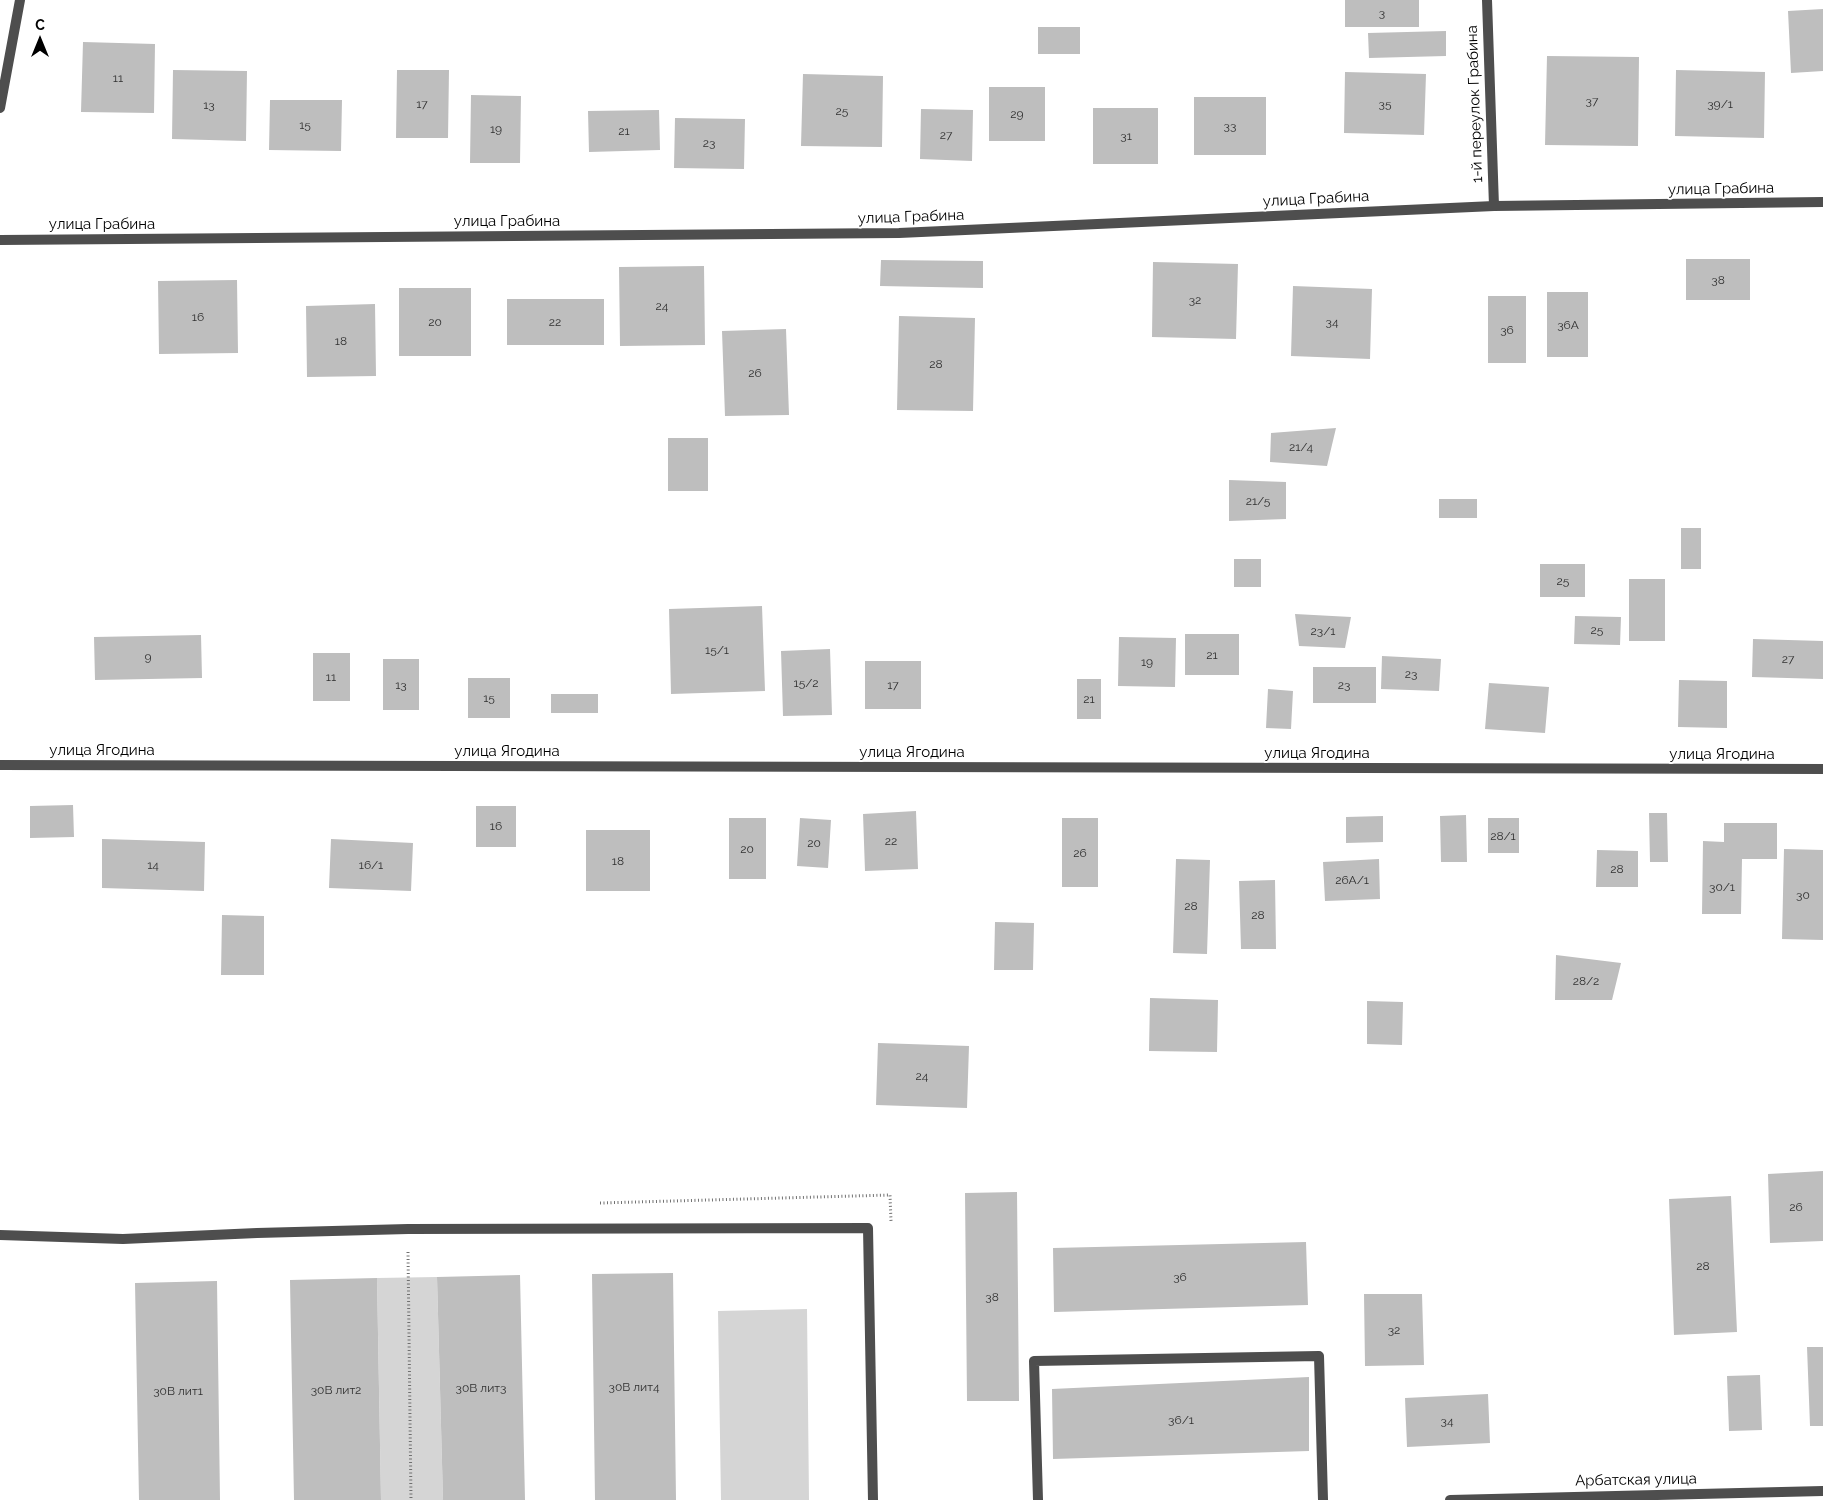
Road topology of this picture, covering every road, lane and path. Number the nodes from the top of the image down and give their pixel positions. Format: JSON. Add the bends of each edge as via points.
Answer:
{"nodes":[{"id":1,"x":20,"y":0,"type":"edge"},
{"id":2,"x":1487,"y":0,"type":"edge"},
{"id":3,"x":0,"y":108,"type":"edge"},
{"id":4,"x":1823,"y":202,"type":"edge"},
{"id":5,"x":1494,"y":206,"type":"junction"},
{"id":6,"x":0,"y":240,"type":"edge"},
{"id":7,"x":0,"y":765,"type":"edge"},
{"id":8,"x":1823,"y":769,"type":"edge"},
{"id":9,"x":408,"y":1229,"type":"junction"},
{"id":10,"x":0,"y":1235,"type":"edge"},
{"id":11,"x":1823,"y":1491,"type":"edge"},
{"id":12,"x":411,"y":1500,"type":"edge"},
{"id":13,"x":873,"y":1500,"type":"edge"},
{"id":14,"x":1038,"y":1500,"type":"edge"},
{"id":15,"x":1322,"y":1500,"type":"edge"},
{"id":16,"x":1450,"y":1500,"type":"edge"}],
"edges":[{"from":1,"to":3,"type":"street"},
{"from":2,"to":5,"type":"street","name":"1-й переулок Грабина"},
{"from":4,"to":5,"type":"street","name":"улица Грабина"},
{"from":5,"to":6,"type":"street","name":"улица Грабина","via":[[899,233]]},
{"from":7,"to":8,"type":"street","name":"улица Ягодина"},
{"from":9,"to":10,"type":"street","via":[[123,1239]]},
{"from":9,"to":12,"type":"path"},
{"from":9,"to":13,"type":"street","via":[[868,1228]]},
{"from":11,"to":16,"type":"street","name":"Арбатская улица"},
{"from":14,"to":15,"type":"street","via":[[1034,1361],[1319,1356]]}]}
